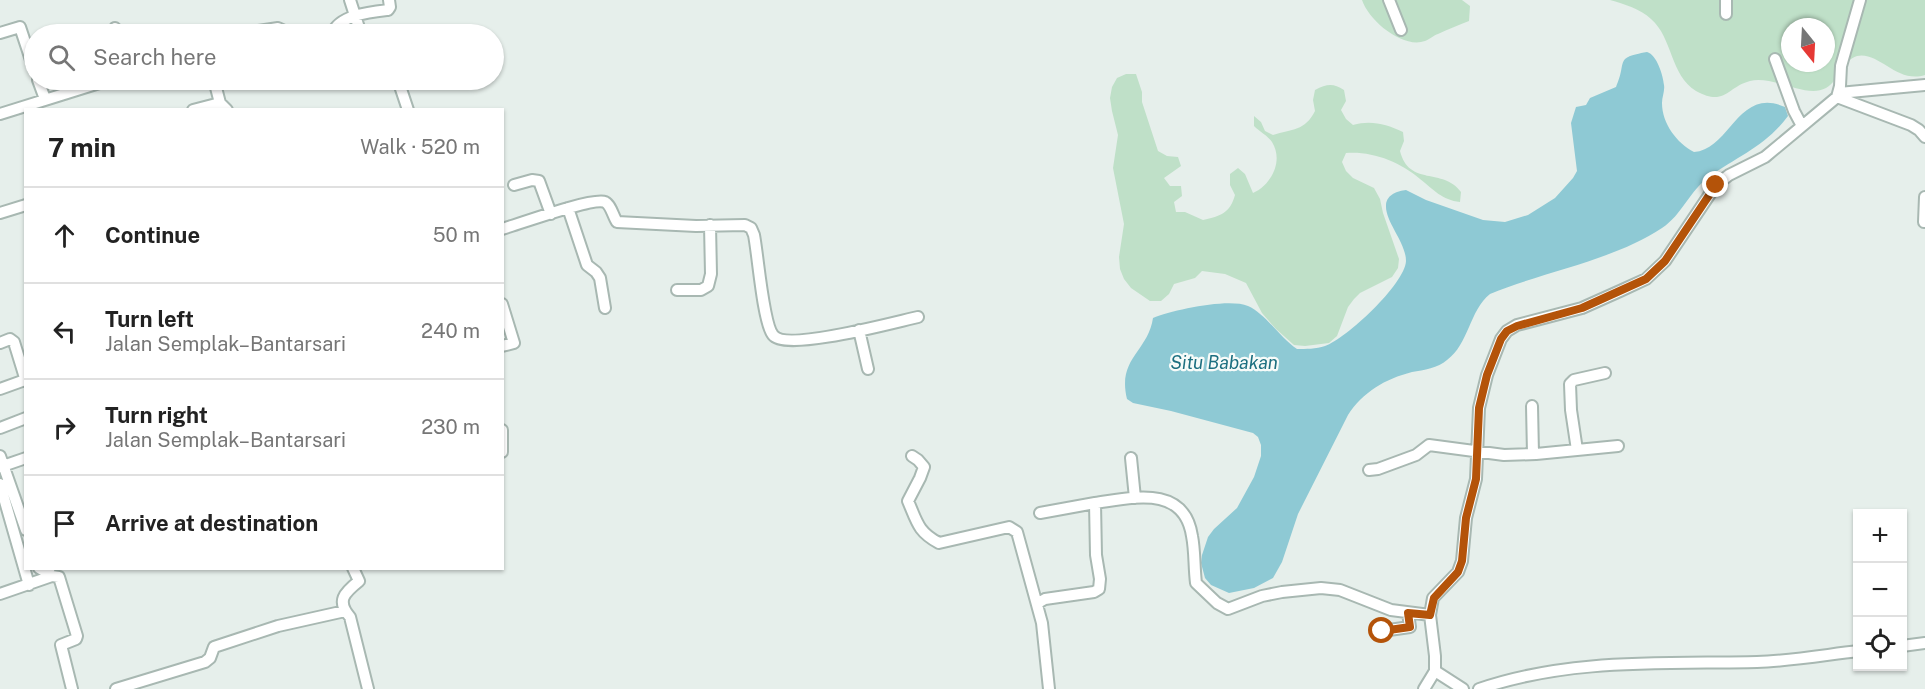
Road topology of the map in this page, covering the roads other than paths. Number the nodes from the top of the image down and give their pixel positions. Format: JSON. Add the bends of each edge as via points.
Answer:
{"nodes":[{"id":1,"x":350,"y":0,"type":"edge"},
{"id":2,"x":389,"y":0,"type":"edge"},
{"id":3,"x":1389,"y":0,"type":"edge"},
{"id":4,"x":1726,"y":0,"type":"edge"},
{"id":5,"x":1860,"y":0,"type":"edge"},
{"id":6,"x":1726,"y":14,"type":"dead end"},
{"id":7,"x":356,"y":17,"type":"junction"},
{"id":8,"x":337,"y":24,"type":"edge"},
{"id":9,"x":358,"y":24,"type":"edge"},
{"id":10,"x":1401,"y":30,"type":"dead end"},
{"id":11,"x":0,"y":33,"type":"edge"},
{"id":12,"x":24,"y":34,"type":"edge"},
{"id":13,"x":1775,"y":59,"type":"dead end"},
{"id":14,"x":1925,"y":85,"type":"edge"},
{"id":15,"x":42,"y":90,"type":"edge"},
{"id":16,"x":68,"y":90,"type":"edge"},
{"id":17,"x":217,"y":90,"type":"edge"},
{"id":18,"x":401,"y":90,"type":"edge"},
{"id":19,"x":1838,"y":95,"type":"junction"},
{"id":20,"x":45,"y":99,"type":"junction"},
{"id":21,"x":223,"y":106,"type":"edge"},
{"id":22,"x":208,"y":108,"type":"edge"},
{"id":23,"x":407,"y":108,"type":"edge"},
{"id":24,"x":1,"y":112,"type":"edge"},
{"id":25,"x":1801,"y":124,"type":"junction"},
{"id":26,"x":1925,"y":137,"type":"edge"},
{"id":27,"x":514,"y":185,"type":"dead end"},
{"id":28,"x":1925,"y":197,"type":"edge"},
{"id":29,"x":24,"y":206,"type":"edge"},
{"id":30,"x":568,"y":208,"type":"junction"},
{"id":31,"x":0,"y":213,"type":"edge"},
{"id":32,"x":551,"y":214,"type":"junction"},
{"id":33,"x":1923,"y":222,"type":"dead end"},
{"id":34,"x":710,"y":225,"type":"junction"},
{"id":35,"x":504,"y":228,"type":"edge"},
{"id":36,"x":677,"y":290,"type":"dead end"},
{"id":37,"x":605,"y":308,"type":"dead end"},
{"id":38,"x":504,"y":310,"type":"edge"},
{"id":39,"x":918,"y":317,"type":"dead end"},
{"id":40,"x":858,"y":330,"type":"junction"},
{"id":41,"x":0,"y":343,"type":"edge"},
{"id":42,"x":504,"y":346,"type":"edge"},
{"id":43,"x":868,"y":369,"type":"dead end"},
{"id":44,"x":1605,"y":372,"type":"dead end"},
{"id":45,"x":24,"y":377,"type":"edge"},
{"id":46,"x":24,"y":380,"type":"edge"},
{"id":47,"x":0,"y":389,"type":"edge"},
{"id":48,"x":1532,"y":406,"type":"dead end"},
{"id":49,"x":24,"y":419,"type":"edge"},
{"id":50,"x":0,"y":428,"type":"edge"},
{"id":51,"x":1618,"y":446,"type":"dead end"},
{"id":52,"x":1577,"y":450,"type":"junction"},
{"id":53,"x":1479,"y":451,"type":"junction"},
{"id":54,"x":1533,"y":454,"type":"junction"},
{"id":55,"x":912,"y":456,"type":"dead end"},
{"id":56,"x":24,"y":458,"type":"edge"},
{"id":57,"x":1131,"y":458,"type":"dead end"},
{"id":58,"x":2,"y":463,"type":"edge"},
{"id":59,"x":1369,"y":470,"type":"dead end"},
{"id":60,"x":0,"y":484,"type":"edge"},
{"id":61,"x":1135,"y":498,"type":"junction"},
{"id":62,"x":21,"y":500,"type":"edge"},
{"id":63,"x":1095,"y":503,"type":"junction"},
{"id":64,"x":1040,"y":513,"type":"dead end"},
{"id":65,"x":24,"y":518,"type":"edge"},
{"id":66,"x":24,"y":568,"type":"edge"},
{"id":67,"x":25,"y":570,"type":"edge"},
{"id":68,"x":353,"y":570,"type":"edge"},
{"id":69,"x":29,"y":585,"type":"junction"},
{"id":70,"x":0,"y":594,"type":"edge"},
{"id":71,"x":1038,"y":603,"type":"junction"},
{"id":72,"x":345,"y":611,"type":"junction"},
{"id":73,"x":1408,"y":613,"type":"junction"},
{"id":74,"x":1430,"y":615,"type":"junction"},
{"id":75,"x":1382,"y":631,"type":"dead end"},
{"id":76,"x":1925,"y":643,"type":"edge"},
{"id":77,"x":1907,"y":645,"type":"edge"},
{"id":78,"x":1853,"y":651,"type":"edge"},
{"id":79,"x":1435,"y":671,"type":"junction"},
{"id":80,"x":72,"y":689,"type":"edge"},
{"id":81,"x":116,"y":689,"type":"edge"},
{"id":82,"x":368,"y":689,"type":"edge"},
{"id":83,"x":1049,"y":689,"type":"edge"},
{"id":84,"x":1424,"y":689,"type":"edge"},
{"id":85,"x":1463,"y":689,"type":"edge"},
{"id":86,"x":1479,"y":689,"type":"edge"}],
"edges":[{"from":1,"to":7,"type":"street"},
{"from":2,"to":7,"type":"street","via":[[388,10]]},
{"from":3,"to":10,"type":"street"},
{"from":4,"to":6,"type":"street"},
{"from":5,"to":19,"type":"street","via":[[1841,66]]},
{"from":7,"to":8,"type":"street"},
{"from":7,"to":9,"type":"street"},
{"from":11,"to":12,"type":"street","via":[[20,27]]},
{"from":13,"to":25,"type":"street"},
{"from":14,"to":19,"type":"street"},
{"from":15,"to":20,"type":"street"},
{"from":16,"to":20,"type":"street"},
{"from":17,"to":21,"type":"street"},
{"from":18,"to":23,"type":"street"},
{"from":19,"to":25,"type":"street"},
{"from":19,"to":26,"type":"street","via":[[1911,125]]},
{"from":20,"to":24,"type":"street"},
{"from":21,"to":22,"type":"street"},
{"from":25,"to":53,"type":"street","via":[[1765,157],[1716,185],[1665,261],[1646,279],[1582,308],[1507,331],[1495,352],[1482,393]]},
{"from":27,"to":32,"type":"street","via":[[539,181]]},
{"from":28,"to":33,"type":"street"},
{"from":29,"to":31,"type":"street"},
{"from":30,"to":32,"type":"street"},
{"from":30,"to":34,"type":"street","via":[[600,201],[609,205],[617,222]]},
{"from":30,"to":37,"type":"street","via":[[587,265],[600,278]]},
{"from":32,"to":35,"type":"street"},
{"from":34,"to":36,"type":"street","via":[[708,286],[701,290]]},
{"from":34,"to":40,"type":"street","via":[[751,228],[766,314],[778,339],[824,338]]},
{"from":38,"to":42,"type":"street","via":[[514,343]]},
{"from":39,"to":40,"type":"street"},
{"from":40,"to":43,"type":"street"},
{"from":41,"to":45,"type":"street","via":[[10,339],[14,342]]},
{"from":44,"to":52,"type":"street","via":[[1570,384]]},
{"from":46,"to":47,"type":"street"},
{"from":48,"to":54,"type":"street"},
{"from":49,"to":50,"type":"street"},
{"from":51,"to":52,"type":"street"},
{"from":52,"to":54,"type":"street"},
{"from":53,"to":54,"type":"street"},
{"from":53,"to":59,"type":"street","via":[[1429,445],[1416,455]]},
{"from":53,"to":74,"type":"street","via":[[1462,561],[1458,572],[1434,598]]},
{"from":55,"to":71,"type":"street","via":[[924,467],[908,501],[926,537],[939,543],[1013,528],[1019,536]]},
{"from":56,"to":58,"type":"street"},
{"from":57,"to":61,"type":"street"},
{"from":58,"to":62,"type":"street"},
{"from":60,"to":66,"type":"street"},
{"from":61,"to":63,"type":"street"},
{"from":61,"to":73,"type":"street","via":[[1162,499],[1181,510],[1191,529],[1196,583],[1223,608],[1281,592],[1331,588]]},
{"from":62,"to":65,"type":"street"},
{"from":63,"to":64,"type":"street"},
{"from":63,"to":71,"type":"street","via":[[1099,589]]},
{"from":67,"to":69,"type":"street"},
{"from":68,"to":72,"type":"street","via":[[359,581],[342,600]]},
{"from":69,"to":70,"type":"street"},
{"from":69,"to":80,"type":"street","via":[[54,575],[60,579],[77,637],[61,645]]},
{"from":71,"to":83,"type":"street"},
{"from":72,"to":81,"type":"street","via":[[278,626],[214,647],[205,662]]},
{"from":72,"to":82,"type":"street","via":[[350,617]]},
{"from":73,"to":74,"type":"street"},
{"from":73,"to":75,"type":"street","via":[[1410,627]]},
{"from":74,"to":79,"type":"street"},
{"from":76,"to":77,"type":"street"},
{"from":78,"to":86,"type":"street","via":[[1759,662],[1598,665],[1516,678]]},
{"from":79,"to":84,"type":"street"},
{"from":79,"to":85,"type":"street"}]}
